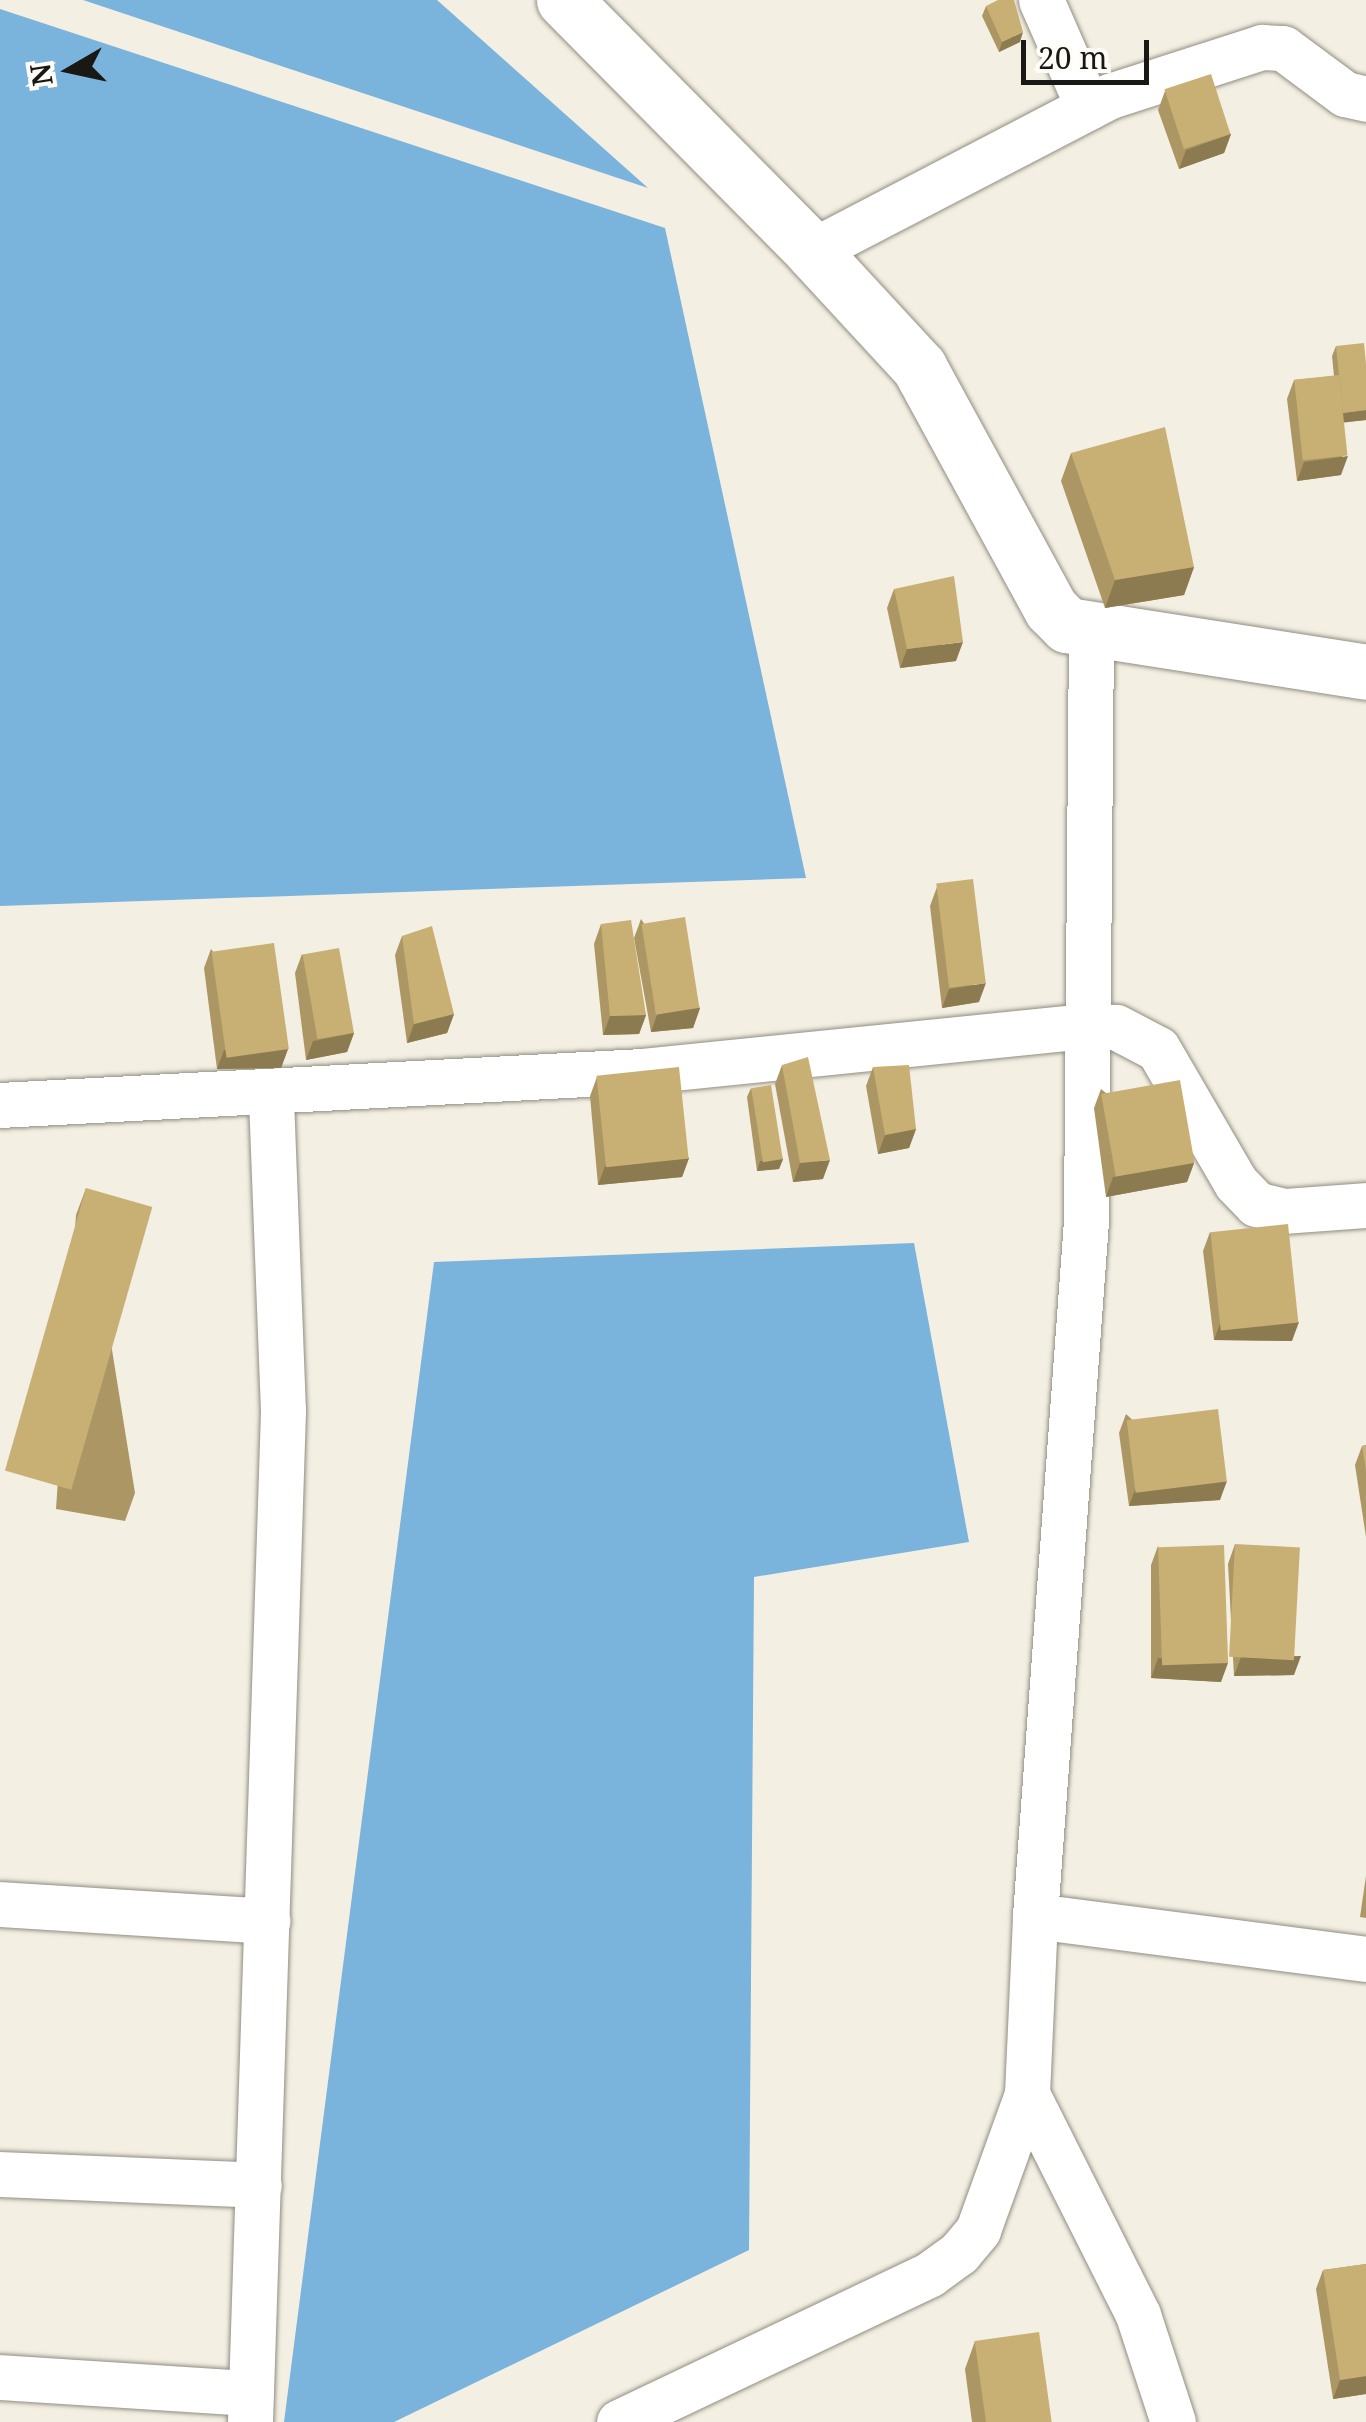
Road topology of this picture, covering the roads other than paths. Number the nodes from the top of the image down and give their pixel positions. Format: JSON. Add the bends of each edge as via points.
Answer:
{"nodes":[{"id":1,"x":564,"y":0,"type":"edge"},
{"id":2,"x":1040,"y":0,"type":"edge"},
{"id":3,"x":1366,"y":99,"type":"edge"},
{"id":4,"x":1088,"y":107,"type":"junction"},
{"id":5,"x":812,"y":251,"type":"junction"},
{"id":6,"x":1091,"y":632,"type":"junction"},
{"id":7,"x":1366,"y":672,"type":"edge"},
{"id":8,"x":1087,"y":1026,"type":"junction"},
{"id":9,"x":271,"y":1092,"type":"junction"},
{"id":10,"x":0,"y":1105,"type":"edge"},
{"id":11,"x":1366,"y":1204,"type":"edge"},
{"id":12,"x":0,"y":1904,"type":"edge"},
{"id":13,"x":1036,"y":1916,"type":"junction"},
{"id":14,"x":267,"y":1921,"type":"junction"},
{"id":15,"x":1366,"y":1959,"type":"edge"},
{"id":16,"x":1027,"y":2094,"type":"junction"},
{"id":17,"x":0,"y":2174,"type":"edge"},
{"id":18,"x":259,"y":2184,"type":"junction"},
{"id":19,"x":0,"y":2377,"type":"edge"},
{"id":20,"x":250,"y":2408,"type":"edge"},
{"id":21,"x":619,"y":2422,"type":"edge"},
{"id":22,"x":1173,"y":2422,"type":"edge"}],
"edges":[{"from":1,"to":5,"type":"main road"},
{"from":2,"to":4,"type":"street"},
{"from":3,"to":4,"type":"street","via":[[1346,94],[1282,48],[1262,46]]},
{"from":4,"to":5,"type":"street"},
{"from":5,"to":6,"type":"main road","via":[[919,367],[1051,608],[1067,625]]},
{"from":6,"to":7,"type":"main road"},
{"from":6,"to":8,"type":"street"},
{"from":8,"to":9,"type":"street","via":[[642,1071]]},
{"from":8,"to":11,"type":"street","via":[[1116,1027],[1158,1050],[1236,1183],[1256,1204],[1284,1211]]},
{"from":8,"to":13,"type":"street","via":[[1086,1221]]},
{"from":9,"to":10,"type":"street"},
{"from":9,"to":14,"type":"street","via":[[283,1411]]},
{"from":12,"to":14,"type":"street"},
{"from":13,"to":15,"type":"street"},
{"from":13,"to":16,"type":"street"},
{"from":14,"to":18,"type":"street"},
{"from":16,"to":21,"type":"street","via":[[978,2230],[959,2253],[930,2274]]},
{"from":16,"to":22,"type":"street","via":[[1138,2315]]},
{"from":17,"to":18,"type":"street"},
{"from":18,"to":20,"type":"street"},
{"from":19,"to":20,"type":"street"}]}
